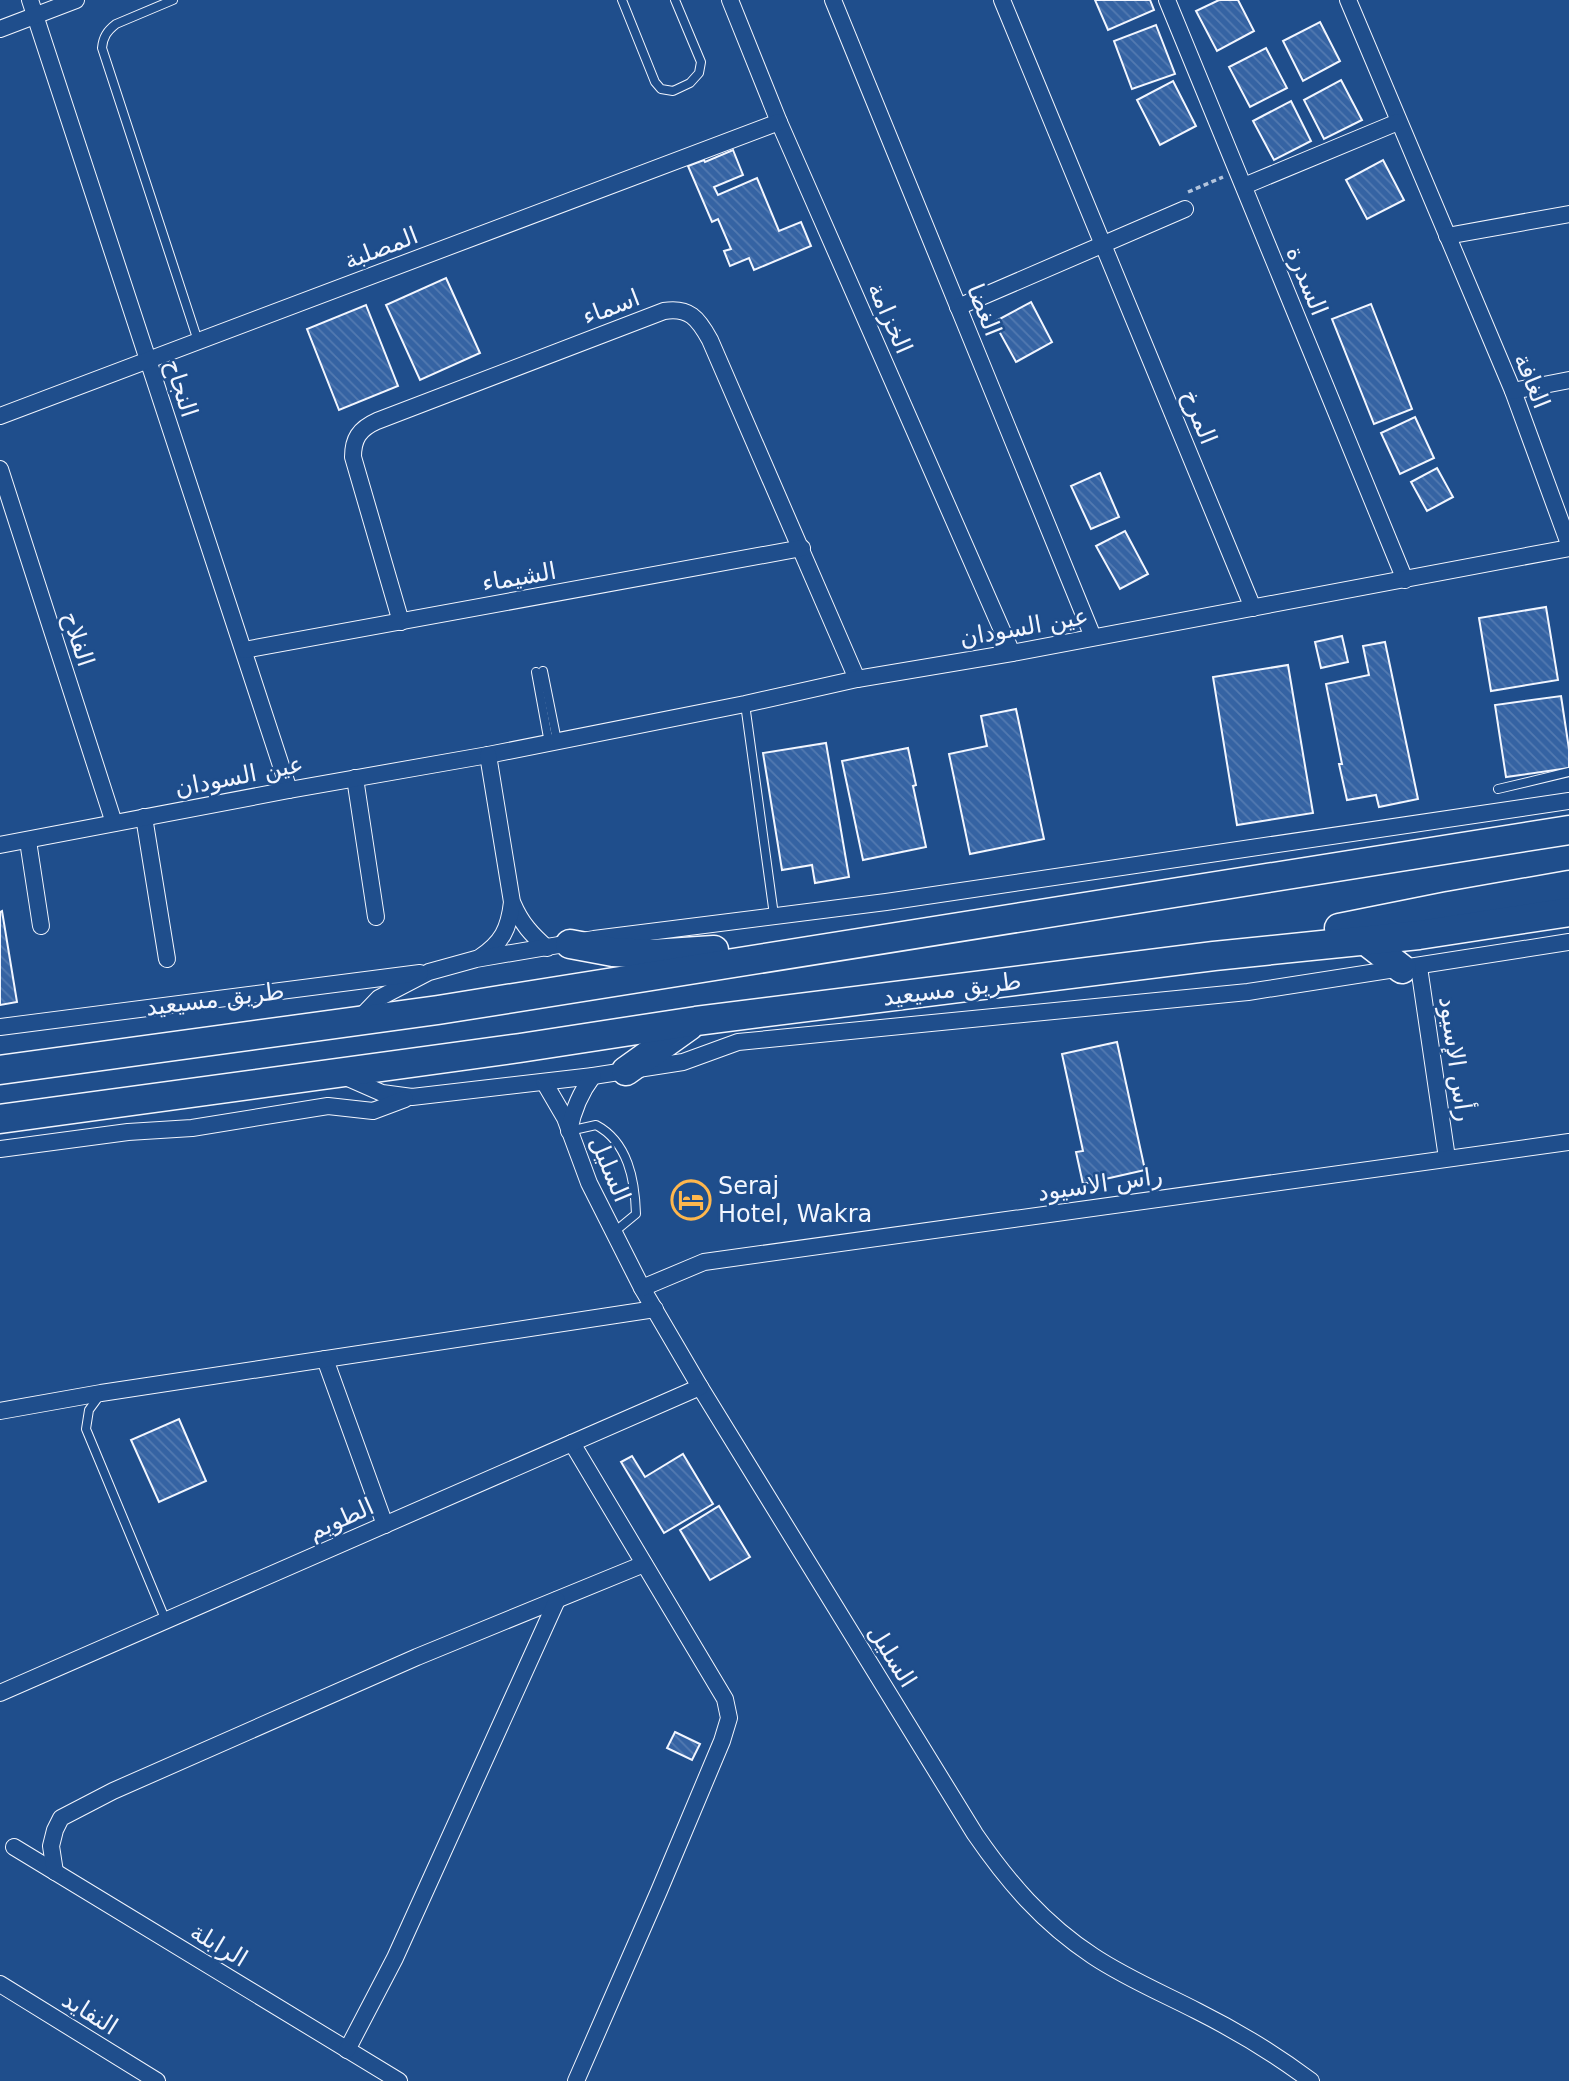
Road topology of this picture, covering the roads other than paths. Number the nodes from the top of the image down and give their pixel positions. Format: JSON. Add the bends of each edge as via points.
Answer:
{"nodes":[{"id":1,"x":76,"y":0,"type":"edge"},
{"id":2,"x":173,"y":0,"type":"edge"},
{"id":3,"x":622,"y":0,"type":"edge"},
{"id":4,"x":675,"y":0,"type":"edge"},
{"id":5,"x":730,"y":0,"type":"edge"},
{"id":6,"x":833,"y":0,"type":"edge"},
{"id":7,"x":1002,"y":0,"type":"edge"},
{"id":8,"x":1167,"y":0,"type":"edge"},
{"id":9,"x":1348,"y":0,"type":"edge"},
{"id":10,"x":32,"y":8,"type":"edge"},
{"id":11,"x":0,"y":29,"type":"edge"},
{"id":12,"x":779,"y":122,"type":"junction"},
{"id":13,"x":1398,"y":122,"type":"junction"},
{"id":14,"x":1241,"y":178,"type":"junction"},
{"id":15,"x":1185,"y":209,"type":"road end"},
{"id":16,"x":1569,"y":214,"type":"edge"},
{"id":17,"x":1447,"y":236,"type":"junction"},
{"id":18,"x":1103,"y":244,"type":"junction"},
{"id":19,"x":958,"y":307,"type":"junction"},
{"id":20,"x":198,"y":341,"type":"junction"},
{"id":21,"x":148,"y":360,"type":"junction"},
{"id":22,"x":1569,"y":380,"type":"edge"},
{"id":23,"x":1513,"y":391,"type":"junction"},
{"id":24,"x":0,"y":416,"type":"edge"},
{"id":25,"x":0,"y":468,"type":"edge"},
{"id":26,"x":1569,"y":546,"type":"edge"},
{"id":27,"x":802,"y":548,"type":"junction"},
{"id":28,"x":1405,"y":580,"type":"junction"},
{"id":29,"x":1253,"y":608,"type":"junction"},
{"id":30,"x":401,"y":622,"type":"junction"},
{"id":31,"x":1093,"y":637,"type":"junction"},
{"id":32,"x":244,"y":650,"type":"junction"},
{"id":33,"x":1012,"y":653,"type":"junction"},
{"id":34,"x":540,"y":672,"type":"dead end"},
{"id":35,"x":857,"y":679,"type":"junction"},
{"id":36,"x":746,"y":704,"type":"junction"},
{"id":37,"x":553,"y":742,"type":"junction"},
{"id":38,"x":488,"y":755,"type":"junction"},
{"id":39,"x":1569,"y":772,"type":"edge"},
{"id":40,"x":355,"y":778,"type":"junction"},
{"id":41,"x":1498,"y":789,"type":"dead end"},
{"id":42,"x":289,"y":790,"type":"junction"},
{"id":43,"x":1569,"y":802,"type":"edge"},
{"id":44,"x":144,"y":817,"type":"junction"},
{"id":45,"x":114,"y":823,"type":"junction"},
{"id":46,"x":1569,"y":830,"type":"edge"},
{"id":47,"x":28,"y":841,"type":"junction"},
{"id":48,"x":0,"y":845,"type":"edge"},
{"id":49,"x":1569,"y":885,"type":"edge"},
{"id":50,"x":512,"y":902,"type":"junction"},
{"id":51,"x":1569,"y":912,"type":"edge"},
{"id":52,"x":774,"y":915,"type":"junction"},
{"id":53,"x":376,"y":917,"type":"dead end"},
{"id":54,"x":41,"y":926,"type":"dead end"},
{"id":55,"x":1366,"y":941,"type":"junction"},
{"id":56,"x":1569,"y":942,"type":"edge"},
{"id":57,"x":864,"y":943,"type":"junction"},
{"id":58,"x":559,"y":946,"type":"junction"},
{"id":59,"x":1214,"y":956,"type":"junction"},
{"id":60,"x":167,"y":959,"type":"dead end"},
{"id":61,"x":476,"y":959,"type":"junction"},
{"id":62,"x":1411,"y":968,"type":"junction"},
{"id":63,"x":429,"y":972,"type":"junction"},
{"id":64,"x":358,"y":1021,"type":"junction"},
{"id":65,"x":696,"y":1021,"type":"junction"},
{"id":66,"x":0,"y":1027,"type":"edge"},
{"id":67,"x":0,"y":1070,"type":"edge"},
{"id":68,"x":626,"y":1071,"type":"junction"},
{"id":69,"x":336,"y":1073,"type":"junction"},
{"id":70,"x":593,"y":1076,"type":"junction"},
{"id":71,"x":544,"y":1082,"type":"junction"},
{"id":72,"x":412,"y":1097,"type":"junction"},
{"id":73,"x":0,"y":1119,"type":"edge"},
{"id":74,"x":569,"y":1131,"type":"junction"},
{"id":75,"x":1569,"y":1142,"type":"edge"},
{"id":76,"x":0,"y":1149,"type":"edge"},
{"id":77,"x":1447,"y":1158,"type":"junction"},
{"id":78,"x":613,"y":1233,"type":"junction"},
{"id":79,"x":642,"y":1288,"type":"junction"},
{"id":80,"x":655,"y":1310,"type":"junction"},
{"id":81,"x":325,"y":1359,"type":"junction"},
{"id":82,"x":700,"y":1387,"type":"junction"},
{"id":83,"x":101,"y":1393,"type":"junction"},
{"id":84,"x":0,"y":1411,"type":"edge"},
{"id":85,"x":572,"y":1443,"type":"junction"},
{"id":86,"x":385,"y":1525,"type":"junction"},
{"id":87,"x":644,"y":1564,"type":"junction"},
{"id":88,"x":557,"y":1600,"type":"junction"},
{"id":89,"x":166,"y":1621,"type":"junction"},
{"id":90,"x":0,"y":1693,"type":"edge"},
{"id":91,"x":14,"y":1847,"type":"dead end"},
{"id":92,"x":55,"y":1872,"type":"junction"},
{"id":93,"x":0,"y":1984,"type":"edge"},
{"id":94,"x":347,"y":2050,"type":"junction"},
{"id":95,"x":157,"y":2081,"type":"edge"},
{"id":96,"x":399,"y":2081,"type":"edge"},
{"id":97,"x":576,"y":2081,"type":"edge"},
{"id":98,"x":1311,"y":2081,"type":"edge"}],
"edges":[{"from":1,"to":10,"type":"street"},
{"from":2,"to":20,"type":"lane","via":[[116,24],[103,38],[102,48]]},
{"from":3,"to":4,"type":"lane","via":[[654,82],[661,89],[673,90],[690,83],[701,62]]},
{"from":5,"to":12,"type":"street","name":"الخزامة"},
{"from":6,"to":19,"type":"street","name":"الغضا"},
{"from":7,"to":18,"type":"street","name":"المرخ"},
{"from":8,"to":14,"type":"street","name":"السدرة"},
{"from":9,"to":13,"type":"street","name":"الغافة"},
{"from":10,"to":11,"type":"street"},
{"from":10,"to":21,"type":"street","name":"النجاح"},
{"from":12,"to":20,"type":"street","name":"المصلبة"},
{"from":12,"to":33,"type":"street","name":"الخزامة"},
{"from":13,"to":14,"type":"street"},
{"from":13,"to":17,"type":"street","name":"الغافة"},
{"from":14,"to":28,"type":"street","name":"السدرة"},
{"from":15,"to":18,"type":"street"},
{"from":16,"to":17,"type":"street"},
{"from":17,"to":23,"type":"street","name":"الغافة"},
{"from":18,"to":19,"type":"street"},
{"from":18,"to":29,"type":"street","name":"المرخ"},
{"from":19,"to":31,"type":"street","name":"الغضا"},
{"from":20,"to":21,"type":"street","name":"المصلبة"},
{"from":21,"to":24,"type":"street","name":"المصلبة"},
{"from":21,"to":32,"type":"street","name":"النجاح"},
{"from":22,"to":23,"type":"street"},
{"from":23,"to":26,"type":"street","name":"الغافة"},
{"from":25,"to":45,"type":"street","name":"الفلاح"},
{"from":26,"to":28,"type":"street","name":"عين السودان"},
{"from":27,"to":30,"type":"street","name":"الشيماء"},
{"from":27,"to":30,"type":"street","name":"اسماء","via":[[703,326],[678,309],[664,311],[376,421],[358,435],[353,457]]},
{"from":27,"to":35,"type":"street","name":"اسماء"},
{"from":28,"to":29,"type":"street","name":"عين السودان"},
{"from":29,"to":31,"type":"street","name":"عين السودان"},
{"from":30,"to":32,"type":"street","name":"الشيماء"},
{"from":31,"to":33,"type":"street","name":"عين السودان"},
{"from":32,"to":42,"type":"street","name":"النجاح"},
{"from":33,"to":35,"type":"street","name":"عين السودان"},
{"from":34,"to":37,"type":"lane"},
{"from":35,"to":36,"type":"street","name":"عين السودان"},
{"from":36,"to":37,"type":"street","name":"عين السودان"},
{"from":36,"to":52,"type":"lane"},
{"from":37,"to":38,"type":"street","name":"عين السودان"},
{"from":38,"to":40,"type":"street","name":"عين السودان"},
{"from":38,"to":50,"type":"street"},
{"from":39,"to":41,"type":"lane"},
{"from":40,"to":42,"type":"street","name":"عين السودان"},
{"from":40,"to":53,"type":"street"},
{"from":42,"to":44,"type":"street","name":"عين السودان"},
{"from":43,"to":52,"type":"street","name":"طريق مسيعيد"},
{"from":44,"to":45,"type":"street","name":"عين السودان"},
{"from":44,"to":60,"type":"street"},
{"from":45,"to":47,"type":"street","name":"عين السودان"},
{"from":46,"to":57,"type":"highway","name":"طريق مسيعيد"},
{"from":47,"to":48,"type":"street","name":"عين السودان"},
{"from":47,"to":54,"type":"street"},
{"from":49,"to":59,"type":"highway","via":[[1380,919]]},
{"from":50,"to":58,"type":"street","via":[[532,935]]},
{"from":50,"to":61,"type":"street","via":[[503,936],[492,950]]},
{"from":51,"to":55,"type":"highway","name":"طريق مسيعيد"},
{"from":52,"to":58,"type":"street","name":"طريق مسيعيد"},
{"from":55,"to":59,"type":"highway","name":"طريق مسيعيد"},
{"from":55,"to":62,"type":"highway"},
{"from":56,"to":62,"type":"street","name":"طريق مسيعيد"},
{"from":57,"to":58,"type":"highway","via":[[652,954]]},
{"from":57,"to":64,"type":"highway","name":"طريق مسيعيد"},
{"from":58,"to":61,"type":"street","name":"طريق مسيعيد"},
{"from":59,"to":65,"type":"highway","name":"طريق مسيعيد"},
{"from":61,"to":63,"type":"street","name":"طريق مسيعيد"},
{"from":62,"to":68,"type":"street","name":"طريق مسيعيد","via":[[1248,992],[738,1042],[683,1062]]},
{"from":62,"to":77,"type":"street","name":"رأس الإسيود"},
{"from":63,"to":64,"type":"street","name":"طريق مسيعيد","via":[[379,998]]},
{"from":63,"to":66,"type":"street","name":"طريق مسيعيد"},
{"from":64,"to":67,"type":"highway","name":"طريق مسيعيد"},
{"from":65,"to":68,"type":"highway"},
{"from":65,"to":69,"type":"highway","name":"طريق مسيعيد"},
{"from":68,"to":70,"type":"street","name":"طريق مسيعيد"},
{"from":69,"to":72,"type":"street","name":"طريق مسيعيد","via":[[382,1093]]},
{"from":69,"to":73,"type":"highway","name":"طريق مسيعيد"},
{"from":70,"to":71,"type":"street","name":"طريق مسيعيد"},
{"from":70,"to":74,"type":"street","name":"السليل","via":[[577,1102]]},
{"from":71,"to":72,"type":"street","name":"طريق مسيعيد"},
{"from":71,"to":74,"type":"street","name":"السليل"},
{"from":72,"to":76,"type":"street","name":"طريق مسيعيد","via":[[373,1111],[328,1106],[192,1128]]},
{"from":74,"to":78,"type":"street","name":"السليل"},
{"from":74,"to":78,"type":"lane","via":[[596,1125],[621,1147],[631,1175],[636,1214]]},
{"from":75,"to":77,"type":"street","name":"راس الاسيود"},
{"from":77,"to":79,"type":"street","name":"راس الاسيود","via":[[704,1262]]},
{"from":78,"to":79,"type":"street","name":"السليل"},
{"from":79,"to":80,"type":"street","name":"السليل"},
{"from":80,"to":81,"type":"street"},
{"from":80,"to":82,"type":"street","name":"السليل"},
{"from":81,"to":83,"type":"street"},
{"from":81,"to":86,"type":"street"},
{"from":82,"to":85,"type":"street","name":"الطويم"},
{"from":82,"to":98,"type":"street","name":"السليل","via":[[975,1834],[1023,1898],[1099,1961],[1224,2025]]},
{"from":83,"to":84,"type":"street"},
{"from":83,"to":89,"type":"lane","via":[[89,1410],[86,1429]]},
{"from":85,"to":86,"type":"street","name":"الطويم"},
{"from":85,"to":87,"type":"street"},
{"from":86,"to":89,"type":"street","name":"الطويم"},
{"from":87,"to":88,"type":"street"},
{"from":87,"to":97,"type":"street","via":[[725,1699],[729,1718]]},
{"from":88,"to":92,"type":"street","via":[[417,1657],[61,1818],[51,1846]]},
{"from":88,"to":94,"type":"street","via":[[395,1958]]},
{"from":89,"to":90,"type":"street","name":"الطويم"},
{"from":91,"to":92,"type":"street","name":"الرابلة"},
{"from":92,"to":94,"type":"street","name":"الرابلة"},
{"from":93,"to":95,"type":"street","name":"النفايد"},
{"from":94,"to":96,"type":"street","name":"الرابلة"}]}
